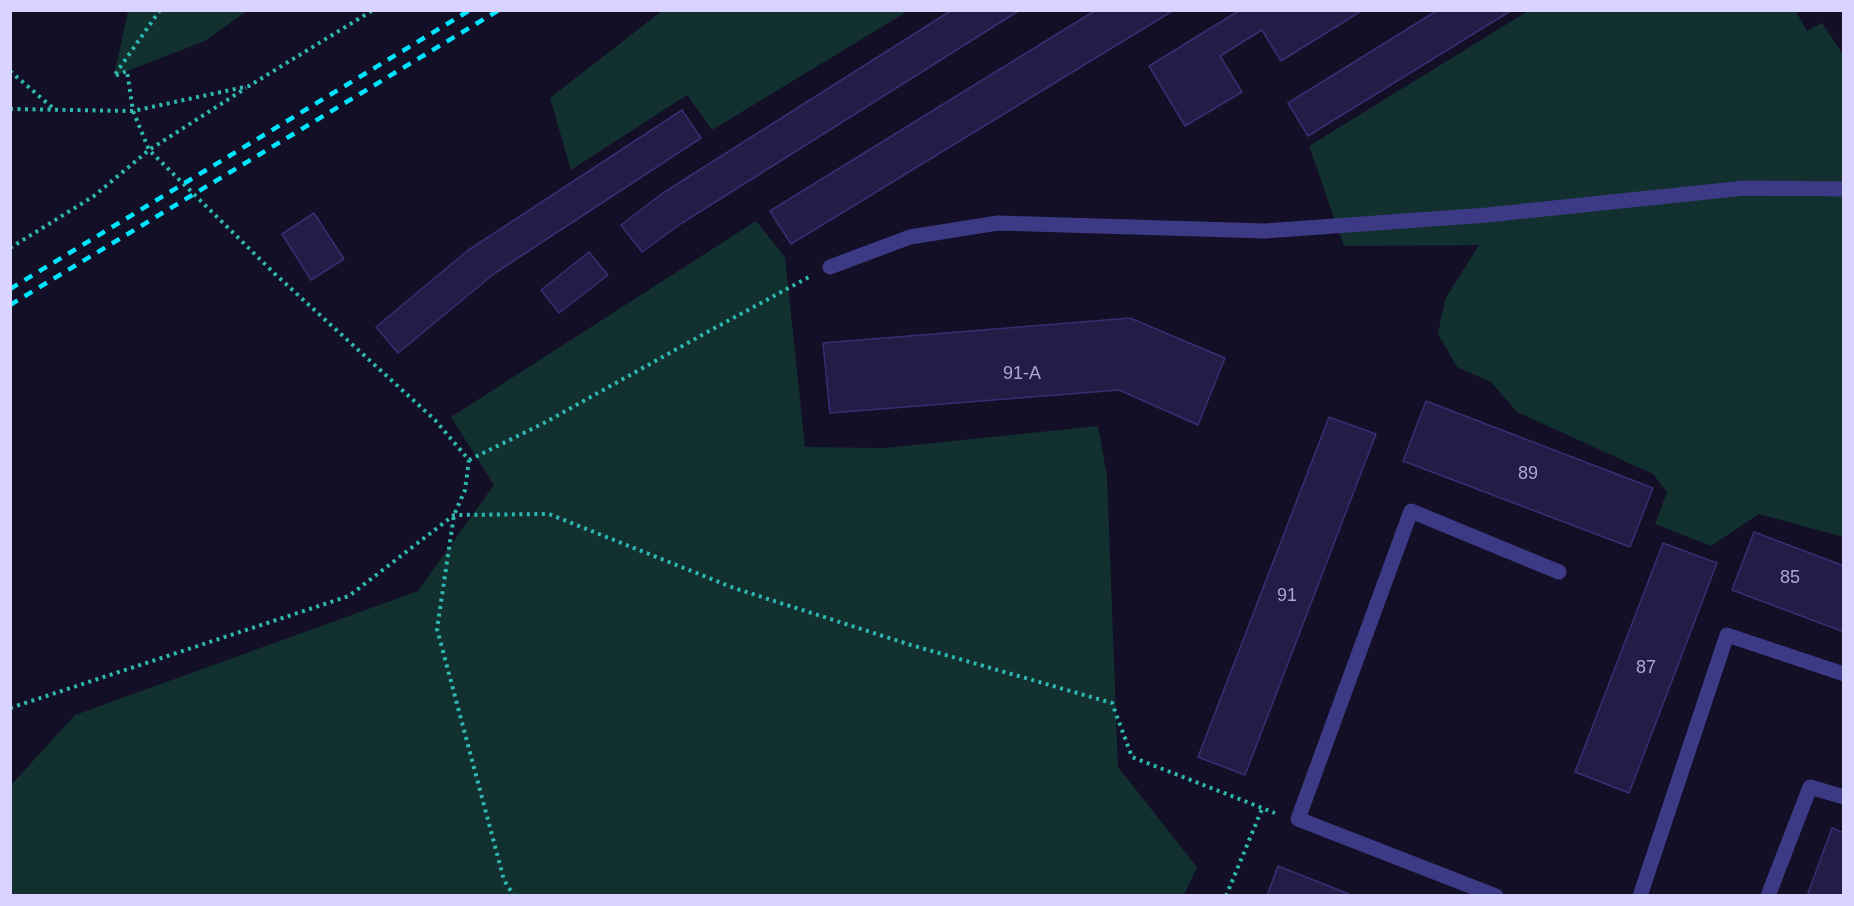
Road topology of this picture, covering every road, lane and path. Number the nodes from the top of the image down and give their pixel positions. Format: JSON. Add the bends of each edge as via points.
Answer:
{"nodes":[{"id":1,"x":160,"y":10,"type":"edge"},
{"id":2,"x":373,"y":10,"type":"edge"},
{"id":3,"x":10,"y":71,"type":"edge"},
{"id":4,"x":249,"y":86,"type":"junction"},
{"id":5,"x":10,"y":108,"type":"edge"},
{"id":6,"x":54,"y":109,"type":"junction"},
{"id":7,"x":133,"y":111,"type":"junction"},
{"id":8,"x":149,"y":150,"type":"junction"},
{"id":9,"x":1844,"y":189,"type":"edge"},
{"id":10,"x":10,"y":248,"type":"edge"},
{"id":11,"x":830,"y":267,"type":"joint"},
{"id":12,"x":469,"y":460,"type":"junction"},
{"id":13,"x":454,"y":515,"type":"junction"},
{"id":14,"x":1559,"y":572,"type":"dead end"},
{"id":15,"x":1844,"y":674,"type":"edge"},
{"id":16,"x":10,"y":708,"type":"edge"},
{"id":17,"x":1844,"y":797,"type":"edge"},
{"id":18,"x":1262,"y":809,"type":"junction"},
{"id":19,"x":1298,"y":819,"type":"junction"},
{"id":20,"x":514,"y":896,"type":"edge"},
{"id":21,"x":1226,"y":896,"type":"edge"},
{"id":22,"x":1496,"y":896,"type":"edge"},
{"id":23,"x":1640,"y":896,"type":"edge"},
{"id":24,"x":1768,"y":896,"type":"edge"}],
"edges":[{"from":1,"to":7,"type":"path","via":[[114,76],[127,71]]},
{"from":2,"to":4,"type":"path"},
{"from":3,"to":6,"type":"path"},
{"from":4,"to":7,"type":"path"},
{"from":4,"to":8,"type":"path"},
{"from":5,"to":6,"type":"path"},
{"from":6,"to":7,"type":"path"},
{"from":7,"to":8,"type":"path"},
{"from":8,"to":10,"type":"path","via":[[94,196]]},
{"from":8,"to":12,"type":"path","via":[[275,274],[435,420]]},
{"from":9,"to":11,"type":"lane","via":[[1745,188],[1487,215],[1265,231],[998,223],[910,237]]},
{"from":11,"to":12,"type":"path"},
{"from":12,"to":13,"type":"path","via":[[465,490]]},
{"from":13,"to":16,"type":"path","via":[[349,597]]},
{"from":13,"to":18,"type":"path","via":[[549,514],[734,588],[910,645],[1112,703],[1132,757]]},
{"from":13,"to":20,"type":"path","via":[[437,629],[504,880]]},
{"from":14,"to":19,"type":"lane","via":[[1410,511]]},
{"from":15,"to":23,"type":"lane","via":[[1727,635]]},
{"from":17,"to":24,"type":"lane","via":[[1810,787]]},
{"from":18,"to":19,"type":"path"},
{"from":18,"to":21,"type":"path"},
{"from":19,"to":22,"type":"lane"}]}
